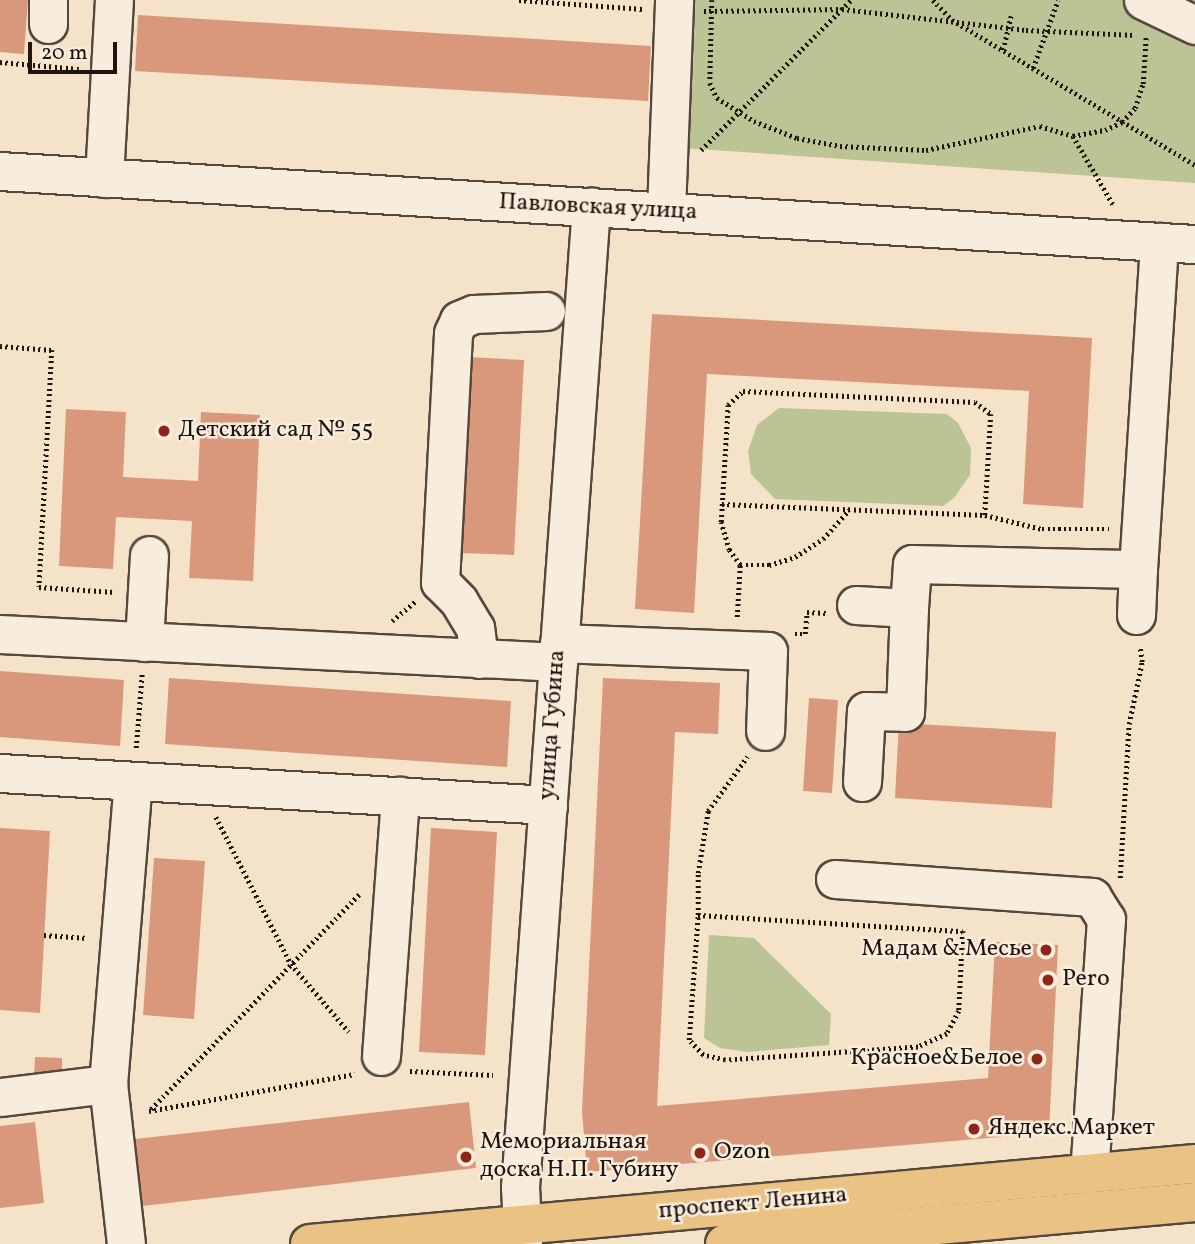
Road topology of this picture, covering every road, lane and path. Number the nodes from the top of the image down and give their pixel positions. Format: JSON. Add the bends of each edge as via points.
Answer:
{"nodes":[{"id":1,"x":114,"y":0,"type":"edge"},
{"id":2,"x":519,"y":0,"type":"edge"},
{"id":3,"x":712,"y":0,"type":"edge"},
{"id":4,"x":842,"y":0,"type":"edge"},
{"id":5,"x":851,"y":0,"type":"edge"},
{"id":6,"x":933,"y":0,"type":"edge"},
{"id":7,"x":1058,"y":0,"type":"edge"},
{"id":8,"x":595,"y":3,"type":"edge"},
{"id":9,"x":673,"y":6,"type":"edge"},
{"id":10,"x":842,"y":9,"type":"junction"},
{"id":11,"x":711,"y":11,"type":"junction"},
{"id":12,"x":1011,"y":16,"type":"dead end"},
{"id":13,"x":1144,"y":18,"type":"edge"},
{"id":14,"x":952,"y":20,"type":"junction"},
{"id":15,"x":1195,"y":25,"type":"edge"},
{"id":16,"x":1009,"y":27,"type":"junction"},
{"id":17,"x":1046,"y":30,"type":"junction"},
{"id":18,"x":1158,"y":36,"type":"dead end"},
{"id":19,"x":1003,"y":50,"type":"junction"},
{"id":20,"x":0,"y":62,"type":"edge"},
{"id":21,"x":1033,"y":68,"type":"junction"},
{"id":22,"x":110,"y":71,"type":"junction"},
{"id":23,"x":738,"y":113,"type":"junction"},
{"id":24,"x":1122,"y":122,"type":"junction"},
{"id":25,"x":1195,"y":165,"type":"edge"},
{"id":26,"x":0,"y":172,"type":"edge"},
{"id":27,"x":104,"y":178,"type":"junction"},
{"id":28,"x":667,"y":199,"type":"junction"},
{"id":29,"x":591,"y":207,"type":"junction"},
{"id":30,"x":1159,"y":242,"type":"junction"},
{"id":31,"x":1195,"y":244,"type":"edge"},
{"id":32,"x":546,"y":311,"type":"dead end"},
{"id":33,"x":0,"y":346,"type":"edge"},
{"id":34,"x":722,"y":504,"type":"junction"},
{"id":35,"x":849,"y":510,"type":"junction"},
{"id":36,"x":985,"y":515,"type":"junction"},
{"id":37,"x":1117,"y":530,"type":"dead end"},
{"id":38,"x":149,"y":555,"type":"dead end"},
{"id":39,"x":740,"y":565,"type":"junction"},
{"id":40,"x":1138,"y":569,"type":"junction"},
{"id":41,"x":147,"y":594,"type":"junction"},
{"id":42,"x":856,"y":605,"type":"dead end"},
{"id":43,"x":909,"y":608,"type":"junction"},
{"id":44,"x":737,"y":611,"type":"dead end"},
{"id":45,"x":1136,"y":615,"type":"joint"},
{"id":46,"x":0,"y":634,"type":"edge"},
{"id":47,"x":144,"y":642,"type":"junction"},
{"id":48,"x":559,"y":652,"type":"junction"},
{"id":49,"x":479,"y":659,"type":"junction"},
{"id":50,"x":765,"y":731,"type":"joint"},
{"id":51,"x":0,"y":772,"type":"edge"},
{"id":52,"x":134,"y":780,"type":"junction"},
{"id":53,"x":862,"y":782,"type":"dead end"},
{"id":54,"x":200,"y":784,"type":"junction"},
{"id":55,"x":400,"y":796,"type":"junction"},
{"id":56,"x":548,"y":805,"type":"junction"},
{"id":57,"x":396,"y":856,"type":"junction"},
{"id":58,"x":835,"y":878,"type":"dead end"},
{"id":59,"x":1100,"y":909,"type":"junction"},
{"id":60,"x":698,"y":915,"type":"junction"},
{"id":61,"x":963,"y":924,"type":"dead end"},
{"id":62,"x":963,"y":931,"type":"junction"},
{"id":63,"x":44,"y":935,"type":"dead end"},
{"id":64,"x":120,"y":940,"type":"junction"},
{"id":65,"x":291,"y":964,"type":"junction"},
{"id":66,"x":372,"y":1054,"type":"junction"},
{"id":67,"x":493,"y":1075,"type":"dead end"},
{"id":68,"x":108,"y":1084,"type":"junction"},
{"id":69,"x":0,"y":1097,"type":"edge"},
{"id":70,"x":149,"y":1111,"type":"junction"},
{"id":71,"x":116,"y":1145,"type":"junction"},
{"id":72,"x":1195,"y":1164,"type":"edge"},
{"id":73,"x":1089,"y":1173,"type":"junction"},
{"id":74,"x":1195,"y":1202,"type":"edge"},
{"id":75,"x":522,"y":1235,"type":"edge"},
{"id":76,"x":126,"y":1244,"type":"edge"},
{"id":77,"x":310,"y":1244,"type":"edge"},
{"id":78,"x":725,"y":1244,"type":"edge"}],
"edges":[{"from":1,"to":22,"type":"street"},
{"from":2,"to":8,"type":"path"},
{"from":3,"to":11,"type":"path"},
{"from":4,"to":10,"type":"path"},
{"from":5,"to":10,"type":"path"},
{"from":6,"to":14,"type":"path"},
{"from":7,"to":17,"type":"path"},
{"from":8,"to":9,"type":"path"},
{"from":9,"to":11,"type":"path"},
{"from":9,"to":28,"type":"street"},
{"from":10,"to":11,"type":"path"},
{"from":10,"to":14,"type":"path"},
{"from":10,"to":23,"type":"path"},
{"from":11,"to":23,"type":"path","via":[[710,83],[724,106]]},
{"from":12,"to":16,"type":"path"},
{"from":13,"to":15,"type":"street"},
{"from":13,"to":17,"type":"path"},
{"from":13,"to":18,"type":"path"},
{"from":13,"to":24,"type":"path","via":[[1143,84],[1135,108]]},
{"from":14,"to":16,"type":"path"},
{"from":14,"to":19,"type":"path"},
{"from":16,"to":17,"type":"path"},
{"from":16,"to":19,"type":"path"},
{"from":17,"to":21,"type":"path"},
{"from":19,"to":21,"type":"path"},
{"from":20,"to":22,"type":"path"},
{"from":21,"to":24,"type":"path"},
{"from":22,"to":27,"type":"street"},
{"from":23,"to":24,"type":"path","via":[[797,138],[840,146],[926,150],[1040,126],[1073,136]]},
{"from":23,"to":28,"type":"path"},
{"from":24,"to":25,"type":"path"},
{"from":26,"to":27,"type":"street","name":"Павловская улица"},
{"from":27,"to":29,"type":"street","name":"Павловская улица"},
{"from":28,"to":29,"type":"street","name":"Павловская улица"},
{"from":28,"to":30,"type":"street","name":"Павловская улица"},
{"from":29,"to":48,"type":"street","name":"улица Губина"},
{"from":30,"to":31,"type":"street","name":"Павловская улица"},
{"from":30,"to":40,"type":"street"},
{"from":32,"to":49,"type":"street","via":[[474,313],[459,320],[453,333],[440,582],[475,628]]},
{"from":33,"to":41,"type":"path","via":[[52,350],[39,587]]},
{"from":34,"to":35,"type":"path"},
{"from":34,"to":36,"type":"path","via":[[728,405],[743,391],[757,391],[975,401],[991,414]]},
{"from":34,"to":39,"type":"path","via":[[726,540]]},
{"from":35,"to":36,"type":"path"},
{"from":35,"to":39,"type":"path","via":[[823,538],[795,557],[769,565]]},
{"from":36,"to":37,"type":"path","via":[[1042,528]]},
{"from":38,"to":41,"type":"street"},
{"from":39,"to":44,"type":"path"},
{"from":40,"to":43,"type":"street","via":[[912,564]]},
{"from":40,"to":45,"type":"street"},
{"from":41,"to":47,"type":"street"},
{"from":42,"to":43,"type":"street"},
{"from":43,"to":53,"type":"street","via":[[905,712],[866,711]]},
{"from":45,"to":59,"type":"path","via":[[1142,662],[1129,724],[1120,880]]},
{"from":46,"to":47,"type":"street"},
{"from":47,"to":49,"type":"street"},
{"from":47,"to":52,"type":"path"},
{"from":48,"to":49,"type":"street"},
{"from":48,"to":50,"type":"street","via":[[768,650]]},
{"from":48,"to":56,"type":"street","name":"улица Губина"},
{"from":50,"to":60,"type":"path","via":[[708,811],[698,873]]},
{"from":51,"to":52,"type":"street"},
{"from":52,"to":54,"type":"street"},
{"from":52,"to":64,"type":"street"},
{"from":54,"to":55,"type":"street"},
{"from":54,"to":65,"type":"path"},
{"from":55,"to":56,"type":"street"},
{"from":55,"to":57,"type":"street"},
{"from":56,"to":75,"type":"street","name":"улица Губина","via":[[520,1187]]},
{"from":57,"to":65,"type":"path"},
{"from":57,"to":66,"type":"street"},
{"from":58,"to":59,"type":"street","via":[[1061,891],[1092,897]]},
{"from":59,"to":73,"type":"street","via":[[1106,919],[1105,966]]},
{"from":60,"to":62,"type":"path"},
{"from":60,"to":62,"type":"path","via":[[689,1040],[703,1055],[726,1060],[918,1047],[947,1034],[959,1011]]},
{"from":61,"to":62,"type":"path"},
{"from":63,"to":64,"type":"path"},
{"from":64,"to":68,"type":"street"},
{"from":65,"to":66,"type":"path"},
{"from":65,"to":70,"type":"path"},
{"from":66,"to":67,"type":"path"},
{"from":66,"to":70,"type":"path"},
{"from":68,"to":69,"type":"street"},
{"from":68,"to":71,"type":"street"},
{"from":70,"to":71,"type":"path"},
{"from":71,"to":76,"type":"street"},
{"from":72,"to":73,"type":"main road","name":"проспект Ленина"},
{"from":73,"to":75,"type":"main road","name":"проспект Ленина"},
{"from":74,"to":78,"type":"main road","name":"проспект Ленина"},
{"from":75,"to":77,"type":"main road","name":"проспект Ленина"}]}
